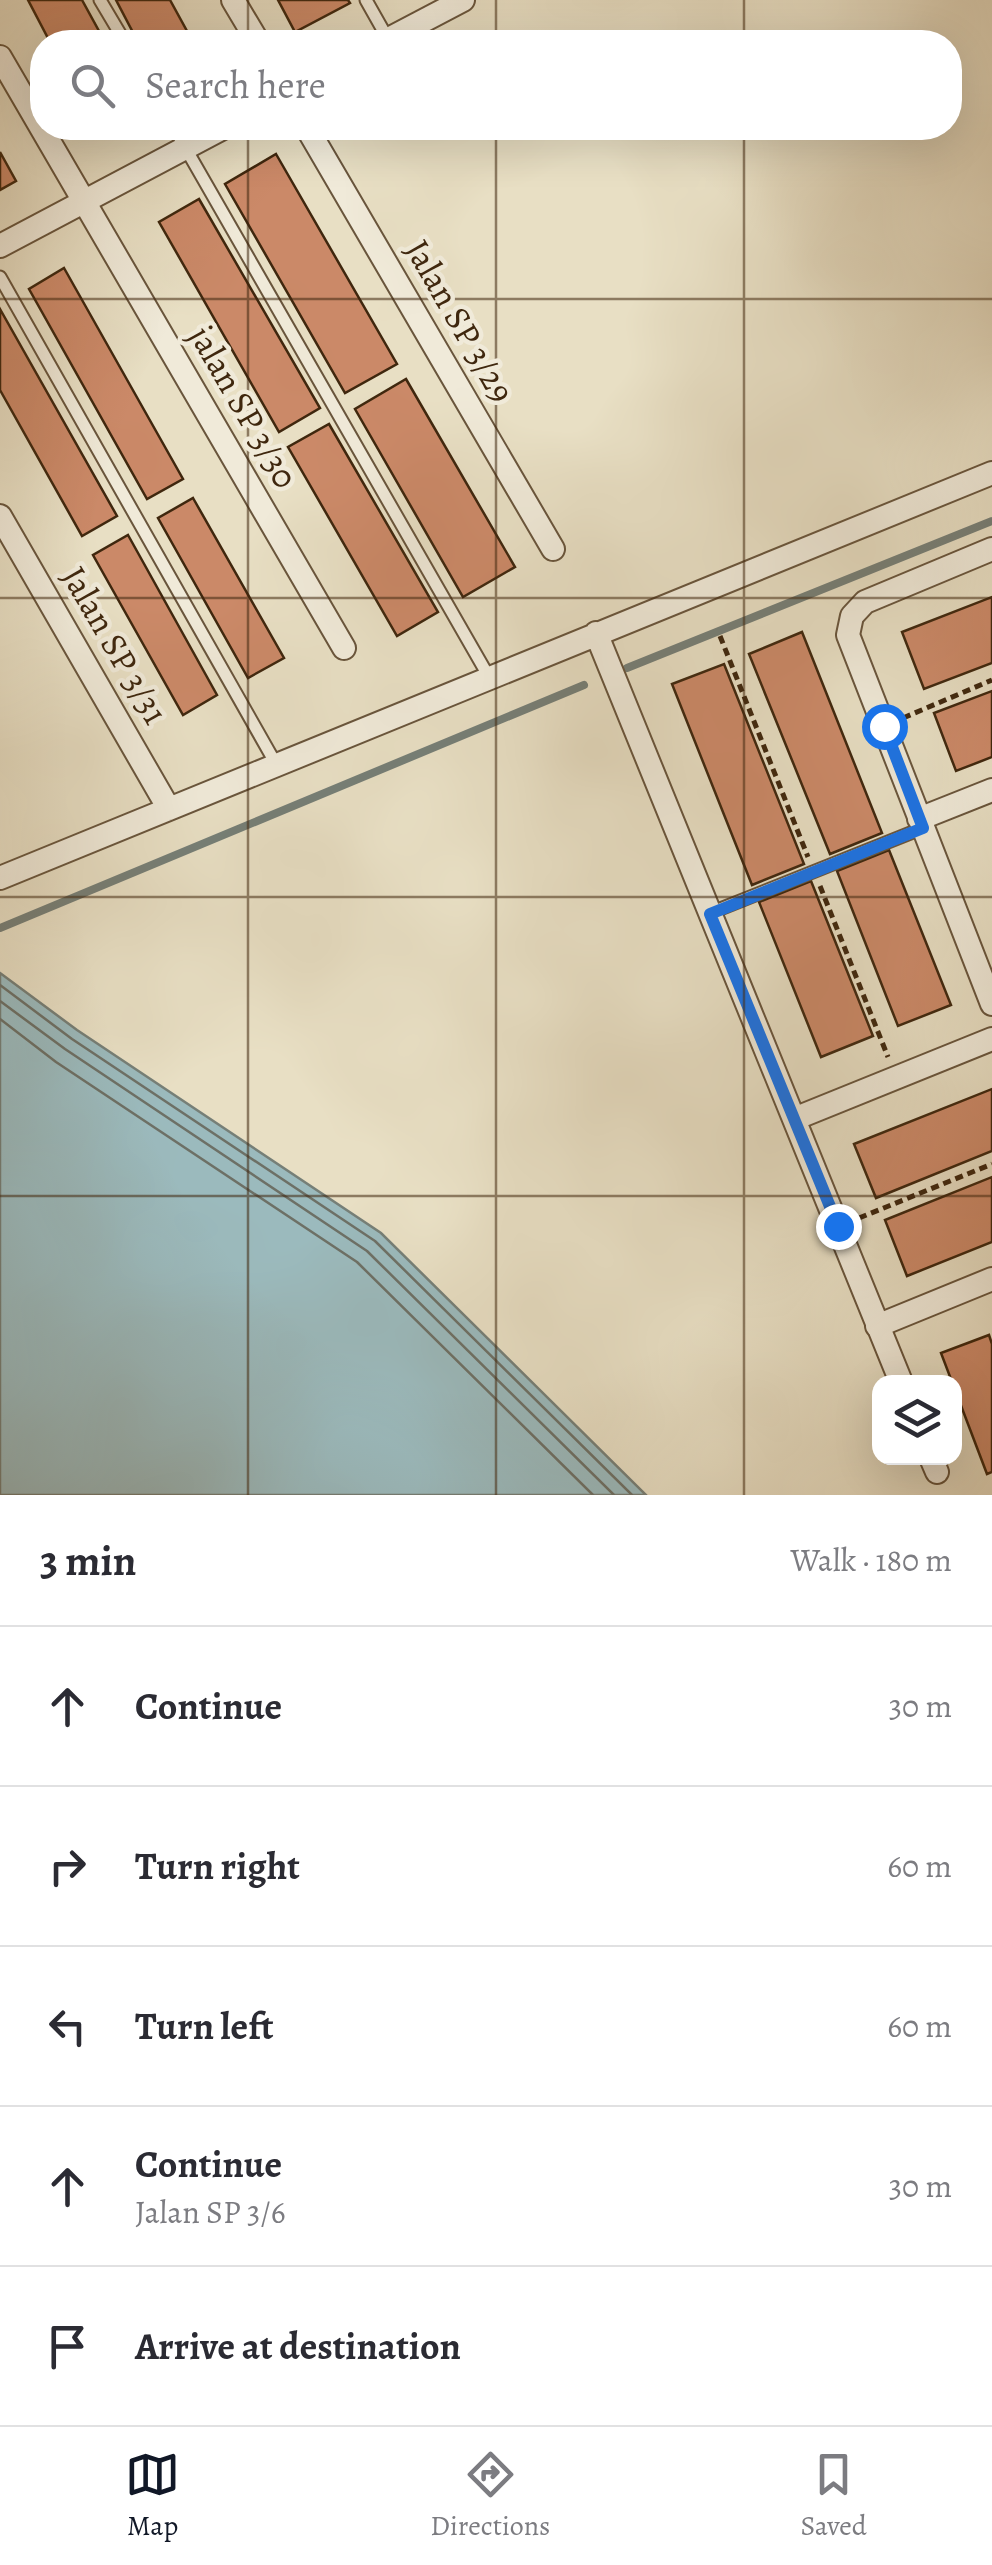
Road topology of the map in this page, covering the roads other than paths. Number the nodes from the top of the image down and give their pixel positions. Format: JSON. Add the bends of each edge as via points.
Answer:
{"nodes":[{"id":1,"x":100,"y":0,"type":"edge"},
{"id":2,"x":234,"y":0,"type":"edge"},
{"id":3,"x":366,"y":0,"type":"edge"},
{"id":4,"x":462,"y":0,"type":"edge"},
{"id":5,"x":118,"y":30,"type":"edge"},
{"id":6,"x":251,"y":30,"type":"edge"},
{"id":7,"x":380,"y":30,"type":"edge"},
{"id":8,"x":406,"y":30,"type":"edge"},
{"id":9,"x":0,"y":57,"type":"edge"},
{"id":10,"x":30,"y":109,"type":"edge"},
{"id":11,"x":48,"y":140,"type":"edge"},
{"id":12,"x":177,"y":140,"type":"edge"},
{"id":13,"x":181,"y":140,"type":"edge"},
{"id":14,"x":315,"y":140,"type":"edge"},
{"id":15,"x":84,"y":202,"type":"junction"},
{"id":16,"x":0,"y":246,"type":"edge"},
{"id":17,"x":0,"y":277,"type":"edge"},
{"id":18,"x":992,"y":472,"type":"edge"},
{"id":19,"x":0,"y":516,"type":"edge"},
{"id":20,"x":992,"y":549,"type":"edge"},
{"id":21,"x":552,"y":550,"type":"dead end"},
{"id":22,"x":596,"y":632,"type":"junction"},
{"id":23,"x":344,"y":648,"type":"dead end"},
{"id":24,"x":489,"y":677,"type":"junction"},
{"id":25,"x":276,"y":764,"type":"junction"},
{"id":26,"x":992,"y":790,"type":"edge"},
{"id":27,"x":169,"y":809,"type":"junction"},
{"id":28,"x":921,"y":824,"type":"junction"},
{"id":29,"x":0,"y":878,"type":"edge"},
{"id":30,"x":710,"y":914,"type":"junction"},
{"id":31,"x":992,"y":1004,"type":"edge"},
{"id":32,"x":992,"y":1039,"type":"edge"},
{"id":33,"x":794,"y":1119,"type":"junction"},
{"id":34,"x":992,"y":1279,"type":"edge"},
{"id":35,"x":878,"y":1326,"type":"junction"},
{"id":36,"x":898,"y":1375,"type":"edge"}],
"edges":[{"from":1,"to":5,"type":"lane"},
{"from":2,"to":6,"type":"street"},
{"from":3,"to":7,"type":"lane"},
{"from":4,"to":8,"type":"street"},
{"from":9,"to":10,"type":"street","name":"jalan SP 3/30"},
{"from":11,"to":15,"type":"street","name":"jalan SP 3/30"},
{"from":12,"to":15,"type":"street"},
{"from":13,"to":24,"type":"lane"},
{"from":14,"to":21,"type":"street","name":"Jalan SP 3/29"},
{"from":15,"to":16,"type":"street"},
{"from":15,"to":23,"type":"street","name":"jalan SP 3/30"},
{"from":17,"to":25,"type":"lane"},
{"from":18,"to":22,"type":"street"},
{"from":19,"to":27,"type":"street","name":"Jalan SP 3/31"},
{"from":20,"to":28,"type":"street","via":[[865,602],[852,616],[848,635]]},
{"from":22,"to":24,"type":"street"},
{"from":22,"to":30,"type":"street"},
{"from":24,"to":25,"type":"street"},
{"from":25,"to":27,"type":"street"},
{"from":26,"to":28,"type":"street"},
{"from":27,"to":29,"type":"street"},
{"from":28,"to":30,"type":"lane"},
{"from":28,"to":31,"type":"street"},
{"from":30,"to":33,"type":"street"},
{"from":32,"to":33,"type":"street"},
{"from":33,"to":35,"type":"street"},
{"from":34,"to":35,"type":"street"},
{"from":35,"to":36,"type":"street"}]}
